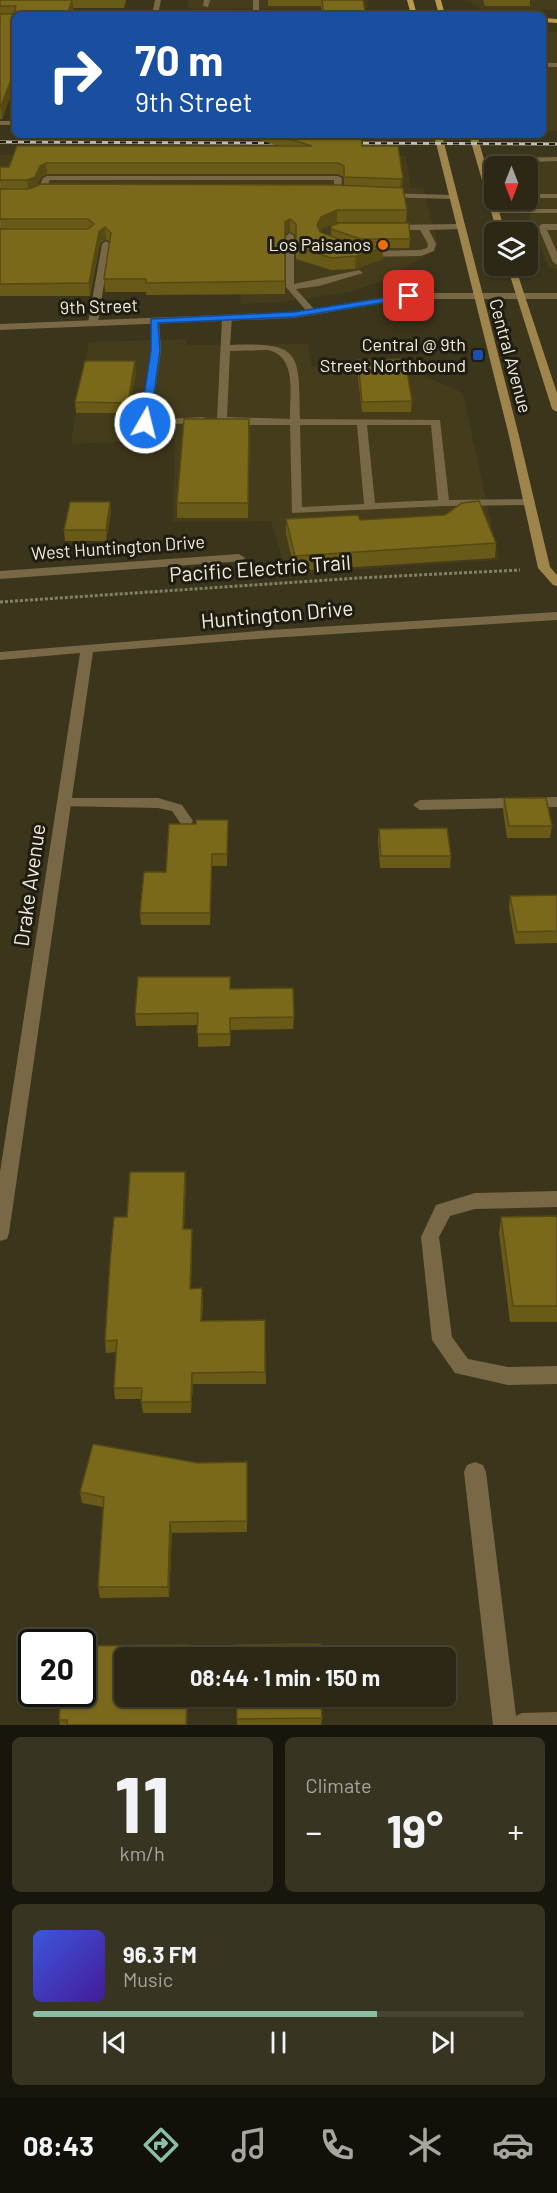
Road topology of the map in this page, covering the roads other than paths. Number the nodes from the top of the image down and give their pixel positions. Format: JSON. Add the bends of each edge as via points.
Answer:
{"nodes":[{"id":1,"x":439,"y":138,"type":"edge"},
{"id":2,"x":473,"y":138,"type":"edge"},
{"id":3,"x":557,"y":159,"type":"edge"},
{"id":4,"x":538,"y":160,"type":"edge"},
{"id":5,"x":41,"y":191,"type":"junction"},
{"id":6,"x":53,"y":191,"type":"edge"},
{"id":7,"x":326,"y":192,"type":"edge"},
{"id":8,"x":338,"y":192,"type":"junction"},
{"id":9,"x":360,"y":193,"type":"edge"},
{"id":10,"x":371,"y":194,"type":"edge"},
{"id":11,"x":0,"y":196,"type":"edge"},
{"id":12,"x":538,"y":196,"type":"edge"},
{"id":13,"x":557,"y":196,"type":"edge"},
{"id":14,"x":453,"y":197,"type":"junction"},
{"id":15,"x":494,"y":211,"type":"junction"},
{"id":16,"x":557,"y":211,"type":"edge"},
{"id":17,"x":498,"y":222,"type":"edge"},
{"id":18,"x":380,"y":227,"type":"edge"},
{"id":19,"x":423,"y":227,"type":"junction"},
{"id":20,"x":459,"y":227,"type":"junction"},
{"id":21,"x":557,"y":227,"type":"edge"},
{"id":22,"x":290,"y":236,"type":"edge"},
{"id":23,"x":106,"y":244,"type":"edge"},
{"id":24,"x":348,"y":250,"type":"edge"},
{"id":25,"x":557,"y":262,"type":"edge"},
{"id":26,"x":359,"y":273,"type":"edge"},
{"id":27,"x":514,"y":276,"type":"edge"},
{"id":28,"x":290,"y":287,"type":"junction"},
{"id":29,"x":477,"y":296,"type":"junction"},
{"id":30,"x":521,"y":296,"type":"junction"},
{"id":31,"x":557,"y":296,"type":"edge"},
{"id":32,"x":312,"y":312,"type":"junction"},
{"id":33,"x":227,"y":318,"type":"junction"},
{"id":34,"x":154,"y":321,"type":"junction"},
{"id":35,"x":93,"y":323,"type":"junction"},
{"id":36,"x":0,"y":327,"type":"edge"},
{"id":37,"x":225,"y":348,"type":"junction"},
{"id":38,"x":557,"y":409,"type":"edge"},
{"id":39,"x":222,"y":419,"type":"junction"},
{"id":40,"x":294,"y":422,"type":"junction"},
{"id":41,"x":362,"y":422,"type":"junction"},
{"id":42,"x":529,"y":502,"type":"junction"},
{"id":43,"x":444,"y":503,"type":"junction"},
{"id":44,"x":370,"y":507,"type":"junction"},
{"id":45,"x":239,"y":558,"type":"dead end"},
{"id":46,"x":0,"y":575,"type":"edge"},
{"id":47,"x":557,"y":582,"type":"edge"},
{"id":48,"x":557,"y":616,"type":"edge"},
{"id":49,"x":87,"y":650,"type":"junction"},
{"id":50,"x":0,"y":656,"type":"edge"},
{"id":51,"x":557,"y":802,"type":"edge"},
{"id":52,"x":64,"y":803,"type":"junction"},
{"id":53,"x":420,"y":805,"type":"dead end"},
{"id":54,"x":186,"y":821,"type":"edge"},
{"id":55,"x":557,"y":1199,"type":"edge"},
{"id":56,"x":0,"y":1233,"type":"edge"},
{"id":57,"x":557,"y":1375,"type":"edge"},
{"id":58,"x":475,"y":1472,"type":"dead end"},
{"id":59,"x":557,"y":1724,"type":"edge"},
{"id":60,"x":505,"y":1725,"type":"edge"},
{"id":61,"x":522,"y":1725,"type":"edge"}],
"edges":[{"from":1,"to":14,"type":"main road","name":"Central Avenue"},
{"from":2,"to":15,"type":"main road"},
{"from":3,"to":4,"type":"street"},
{"from":5,"to":6,"type":"street"},
{"from":5,"to":8,"type":"street","via":[[47,178],[338,178]]},
{"from":5,"to":11,"type":"street","via":[[30,196]]},
{"from":7,"to":8,"type":"street"},
{"from":8,"to":9,"type":"street"},
{"from":10,"to":14,"type":"street"},
{"from":12,"to":13,"type":"street"},
{"from":14,"to":20,"type":"main road","name":"Central Avenue"},
{"from":15,"to":16,"type":"street"},
{"from":15,"to":17,"type":"main road"},
{"from":18,"to":19,"type":"street"},
{"from":19,"to":20,"type":"street"},
{"from":19,"to":24,"type":"street","via":[[432,244],[431,249],[421,253],[360,254]]},
{"from":20,"to":29,"type":"main road","name":"Central Avenue"},
{"from":21,"to":25,"type":"street","via":[[542,227]]},
{"from":22,"to":28,"type":"street"},
{"from":23,"to":35,"type":"street"},
{"from":26,"to":28,"type":"street"},
{"from":27,"to":30,"type":"main road","name":"Central Avenue"},
{"from":28,"to":32,"type":"street"},
{"from":29,"to":30,"type":"street","name":"9th Street"},
{"from":29,"to":32,"type":"street","name":"9th Street","via":[[409,296]]},
{"from":29,"to":42,"type":"main road","name":"Central Avenue"},
{"from":30,"to":31,"type":"street","name":"9th Street"},
{"from":30,"to":38,"type":"main road","name":"Central Avenue"},
{"from":32,"to":33,"type":"street","name":"9th Street"},
{"from":33,"to":34,"type":"street","name":"9th Street"},
{"from":33,"to":37,"type":"street"},
{"from":34,"to":35,"type":"street","name":"9th Street"},
{"from":34,"to":39,"type":"street","via":[[156,350],[145,423]]},
{"from":35,"to":36,"type":"street","name":"9th Street"},
{"from":37,"to":39,"type":"street"},
{"from":37,"to":40,"type":"street","via":[[281,350],[290,356]]},
{"from":39,"to":40,"type":"street"},
{"from":40,"to":41,"type":"street"},
{"from":40,"to":44,"type":"street","via":[[296,512]]},
{"from":41,"to":43,"type":"street","via":[[436,422]]},
{"from":41,"to":44,"type":"street"},
{"from":42,"to":43,"type":"street"},
{"from":42,"to":47,"type":"main road","name":"Central Avenue","via":[[544,568]]},
{"from":43,"to":44,"type":"street"},
{"from":45,"to":46,"type":"street","name":"West Huntington Drive"},
{"from":48,"to":49,"type":"street","name":"Huntington Drive"},
{"from":49,"to":50,"type":"street","name":"Huntington Drive"},
{"from":49,"to":52,"type":"street","name":"Drake Avenue"},
{"from":51,"to":53,"type":"street"},
{"from":52,"to":54,"type":"street","via":[[158,803],[177,808]]},
{"from":52,"to":56,"type":"street","name":"Drake Avenue"},
{"from":55,"to":57,"type":"street","via":[[475,1201],[443,1209],[430,1237],[442,1340],[462,1367],[508,1376]]},
{"from":58,"to":60,"type":"street"},
{"from":59,"to":61,"type":"street"}]}
